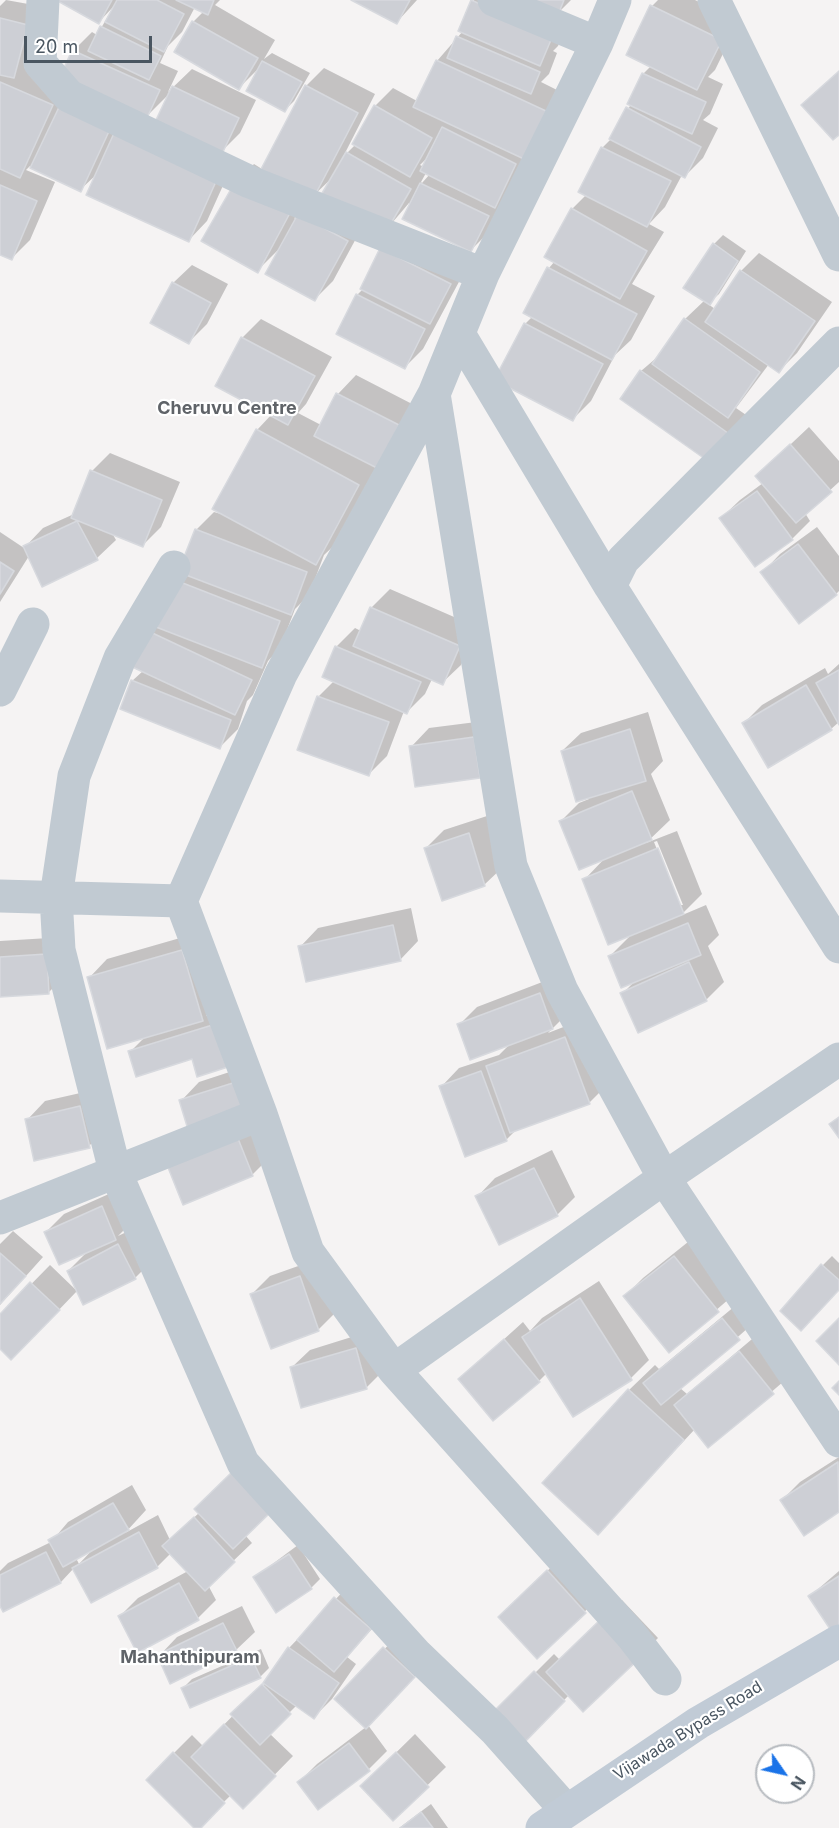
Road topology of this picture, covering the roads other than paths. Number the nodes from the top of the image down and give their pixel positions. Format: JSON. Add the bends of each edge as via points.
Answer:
{"nodes":[{"id":1,"x":43,"y":0,"type":"edge"},
{"id":2,"x":494,"y":0,"type":"edge"},
{"id":3,"x":615,"y":0,"type":"edge"},
{"id":4,"x":714,"y":0,"type":"edge"},
{"id":5,"x":597,"y":43,"type":"junction"},
{"id":6,"x":839,"y":255,"type":"edge"},
{"id":7,"x":483,"y":274,"type":"junction"},
{"id":8,"x":459,"y":334,"type":"junction"},
{"id":9,"x":839,"y":343,"type":"edge"},
{"id":10,"x":434,"y":394,"type":"junction"},
{"id":11,"x":174,"y":567,"type":"dead end"},
{"id":12,"x":610,"y":586,"type":"junction"},
{"id":13,"x":33,"y":624,"type":"dead end"},
{"id":14,"x":0,"y":690,"type":"edge"},
{"id":15,"x":0,"y":896,"type":"edge"},
{"id":16,"x":56,"y":897,"type":"junction"},
{"id":17,"x":180,"y":901,"type":"junction"},
{"id":18,"x":839,"y":947,"type":"edge"},
{"id":19,"x":839,"y":1059,"type":"edge"},
{"id":20,"x":261,"y":1114,"type":"junction"},
{"id":21,"x":115,"y":1171,"type":"junction"},
{"id":22,"x":664,"y":1178,"type":"junction"},
{"id":23,"x":0,"y":1218,"type":"edge"},
{"id":24,"x":394,"y":1370,"type":"junction"},
{"id":25,"x":839,"y":1441,"type":"edge"},
{"id":26,"x":839,"y":1641,"type":"edge"},
{"id":27,"x":665,"y":1679,"type":"dead end"},
{"id":28,"x":554,"y":1819,"type":"edge"}],
"edges":[{"from":1,"to":7,"type":"street","via":[[40,63],[69,96],[250,182]]},
{"from":2,"to":5,"type":"street"},
{"from":3,"to":5,"type":"street"},
{"from":4,"to":6,"type":"street"},
{"from":5,"to":7,"type":"street"},
{"from":7,"to":8,"type":"street"},
{"from":8,"to":10,"type":"street"},
{"from":8,"to":12,"type":"street"},
{"from":9,"to":12,"type":"street","via":[[623,560]]},
{"from":10,"to":17,"type":"street","via":[[281,674]]},
{"from":10,"to":22,"type":"street","via":[[511,867],[562,991]]},
{"from":11,"to":16,"type":"street","via":[[120,658],[74,776]]},
{"from":12,"to":18,"type":"street"},
{"from":13,"to":14,"type":"street"},
{"from":15,"to":16,"type":"street"},
{"from":16,"to":17,"type":"street"},
{"from":16,"to":21,"type":"street","via":[[58,950]]},
{"from":17,"to":20,"type":"street"},
{"from":19,"to":22,"type":"street"},
{"from":20,"to":21,"type":"street"},
{"from":20,"to":24,"type":"street","via":[[308,1252]]},
{"from":21,"to":23,"type":"street"},
{"from":21,"to":28,"type":"street","via":[[243,1463],[417,1655],[495,1730]]},
{"from":22,"to":24,"type":"street"},
{"from":22,"to":25,"type":"street"},
{"from":24,"to":27,"type":"street","via":[[632,1636]]},
{"from":26,"to":28,"type":"main road","name":"Vijawada Bypass Road","via":[[698,1723]]}]}
